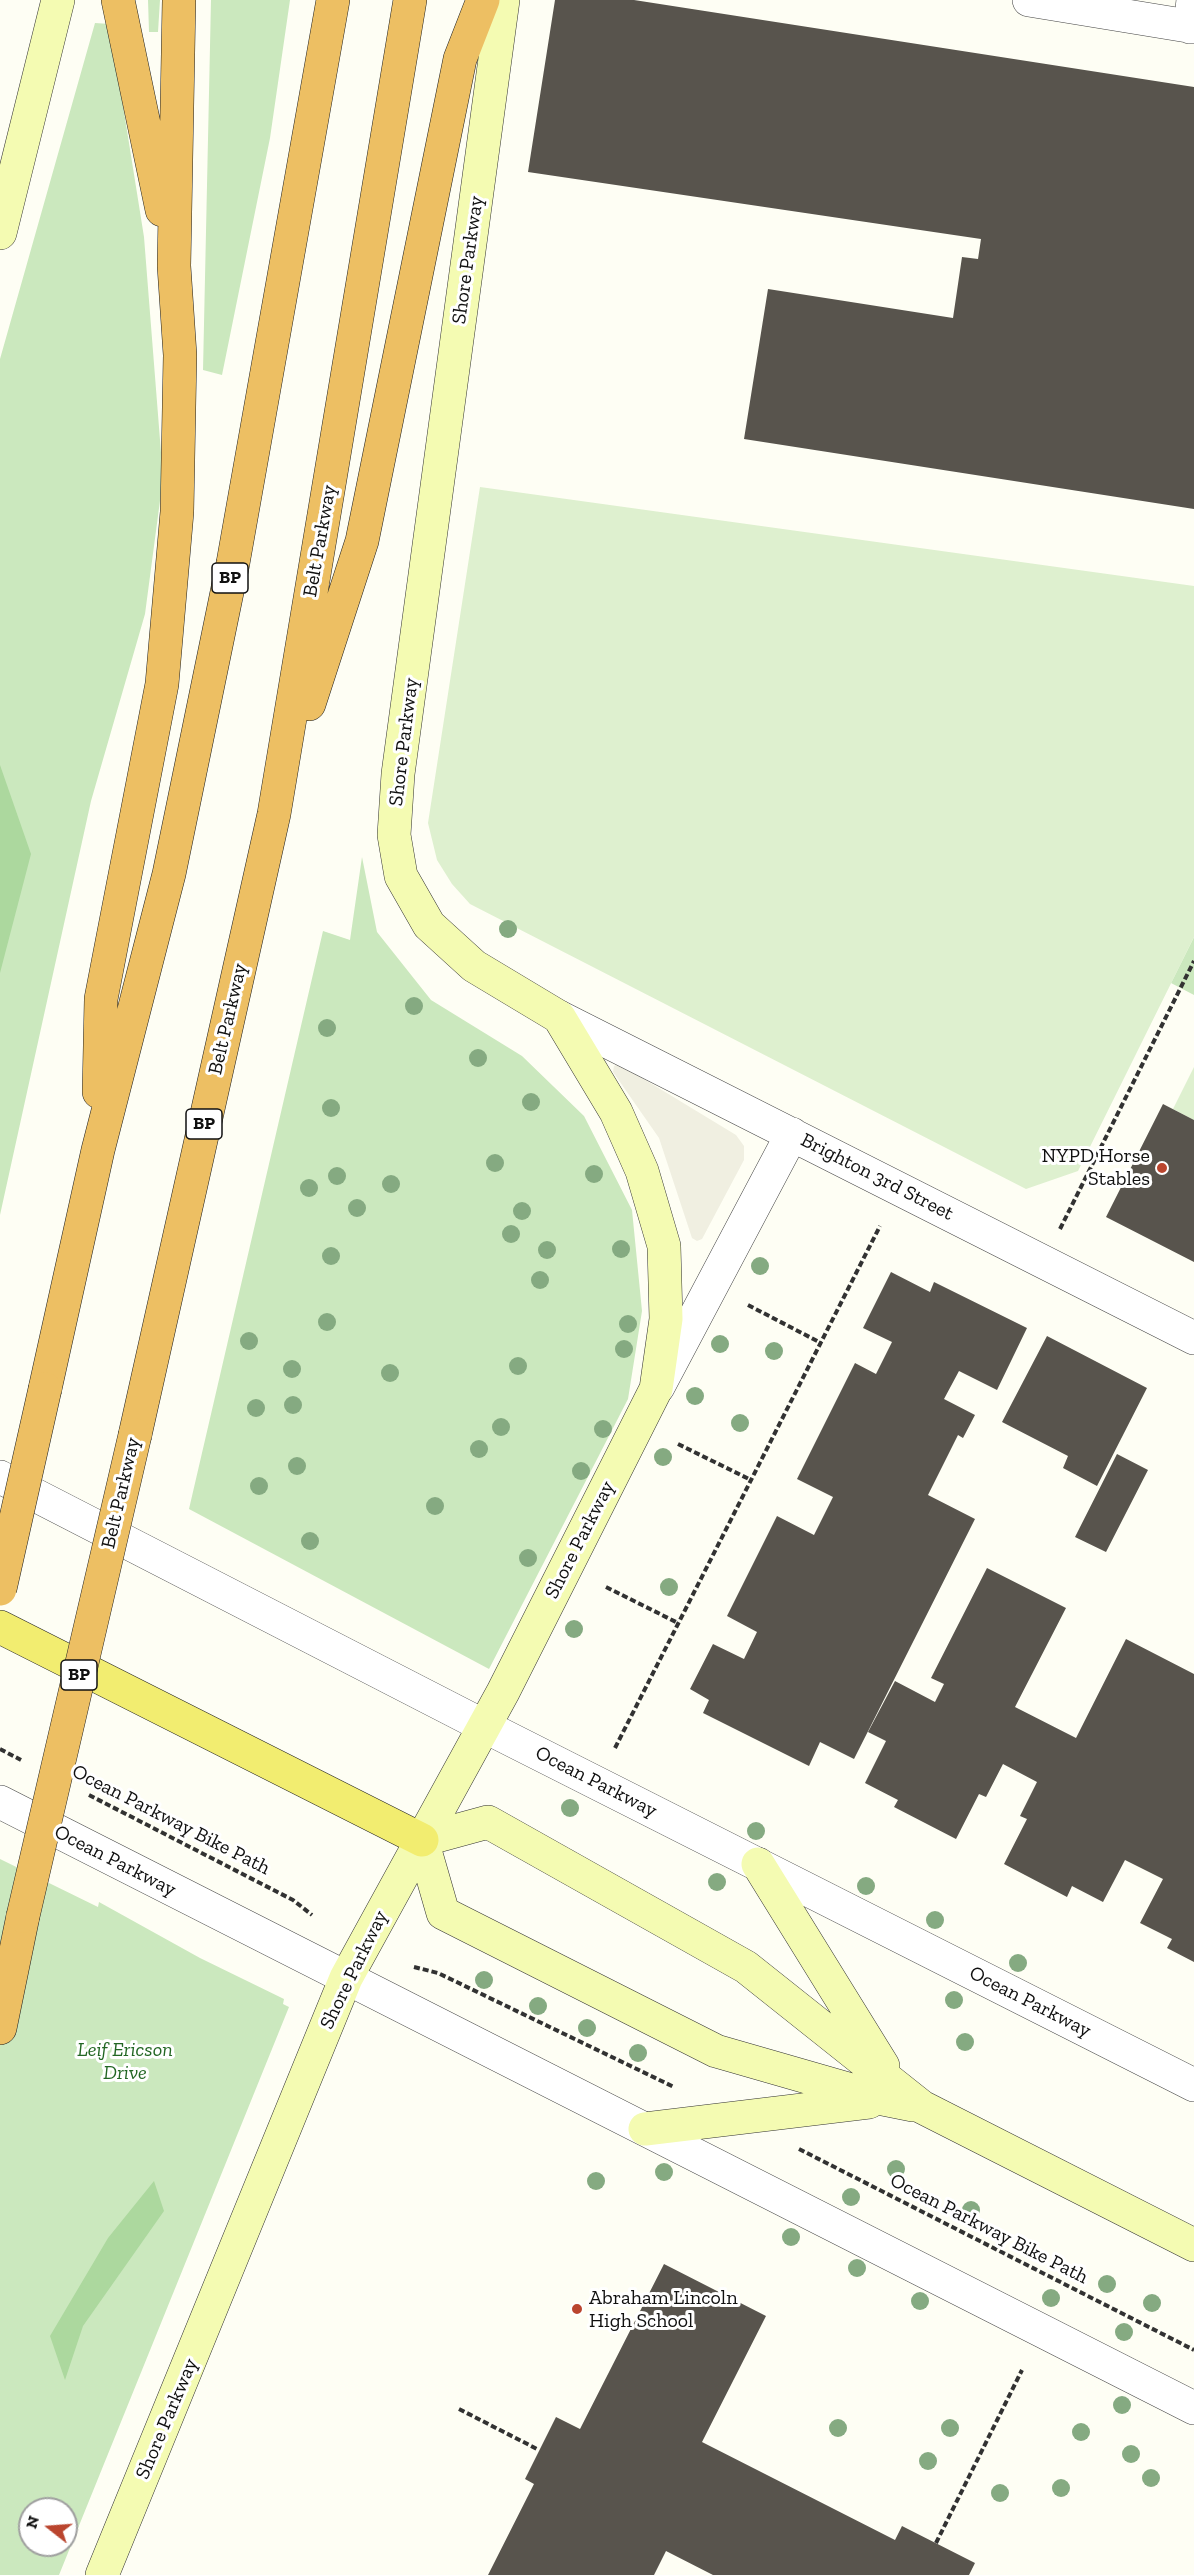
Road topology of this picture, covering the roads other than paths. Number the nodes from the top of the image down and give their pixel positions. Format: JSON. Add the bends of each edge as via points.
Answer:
{"nodes":[{"id":1,"x":58,"y":0,"type":"edge"},
{"id":2,"x":118,"y":0,"type":"edge"},
{"id":3,"x":179,"y":0,"type":"edge"},
{"id":4,"x":333,"y":0,"type":"edge"},
{"id":5,"x":411,"y":0,"type":"edge"},
{"id":6,"x":483,"y":0,"type":"edge"},
{"id":7,"x":503,"y":0,"type":"edge"},
{"id":8,"x":1029,"y":0,"type":"edge"},
{"id":9,"x":1192,"y":18,"type":"edge"},
{"id":10,"x":0,"y":233,"type":"edge"},
{"id":11,"x":174,"y":266,"type":"junction"},
{"id":12,"x":274,"y":814,"type":"junction"},
{"id":13,"x":559,"y":1017,"type":"junction"},
{"id":14,"x":792,"y":1134,"type":"junction"},
{"id":15,"x":98,"y":1150,"type":"junction"},
{"id":16,"x":1194,"y":1338,"type":"edge"},
{"id":17,"x":656,"y":1389,"type":"junction"},
{"id":18,"x":0,"y":1477,"type":"edge"},
{"id":19,"x":0,"y":1589,"type":"edge"},
{"id":20,"x":0,"y":1627,"type":"edge"},
{"id":21,"x":484,"y":1726,"type":"junction"},
{"id":22,"x":0,"y":1802,"type":"edge"},
{"id":23,"x":422,"y":1840,"type":"junction"},
{"id":24,"x":758,"y":1864,"type":"junction"},
{"id":25,"x":346,"y":1978,"type":"junction"},
{"id":26,"x":0,"y":2028,"type":"edge"},
{"id":27,"x":1194,"y":2085,"type":"edge"},
{"id":28,"x":886,"y":2090,"type":"junction"},
{"id":29,"x":645,"y":2129,"type":"junction"},
{"id":30,"x":1194,"y":2244,"type":"edge"},
{"id":31,"x":1194,"y":2408,"type":"edge"},
{"id":32,"x":102,"y":2575,"type":"edge"}],
"edges":[{"from":1,"to":10,"type":"main road"},
{"from":2,"to":11,"type":"highway"},
{"from":3,"to":11,"type":"highway"},
{"from":4,"to":15,"type":"highway","number":"BP","via":[[231,574],[169,874]]},
{"from":5,"to":12,"type":"highway","name":"Belt Parkway","number":"BP"},
{"from":6,"to":12,"type":"highway","via":[[460,59],[362,541]]},
{"from":7,"to":13,"type":"main road","name":"Shore Parkway","via":[[398,774],[394,835],[401,876],[429,925],[474,966]]},
{"from":8,"to":9,"type":"street"},
{"from":11,"to":15,"type":"highway","via":[[180,355],[177,513],[162,684],[101,999]]},
{"from":12,"to":26,"type":"highway","name":"Belt Parkway","number":"BP","bridge":true},
{"from":13,"to":14,"type":"street","name":"Brighton 3rd Street"},
{"from":13,"to":17,"type":"main road","name":"Shore Parkway","via":[[616,1112],[642,1171],[664,1246],[666,1319]]},
{"from":14,"to":16,"type":"street","name":"Brighton 3rd Street"},
{"from":14,"to":17,"type":"street","name":"Shore Parkway"},
{"from":15,"to":19,"type":"highway","number":"BP","bridge":true},
{"from":17,"to":21,"type":"main road","name":"Shore Parkway"},
{"from":18,"to":21,"type":"street","name":"Ocean Parkway"},
{"from":20,"to":23,"type":"main road"},
{"from":21,"to":23,"type":"main road","name":"Shore Parkway"},
{"from":21,"to":24,"type":"street","name":"Ocean Parkway"},
{"from":22,"to":25,"type":"street","name":"Ocean Parkway"},
{"from":23,"to":25,"type":"main road","name":"Shore Parkway"},
{"from":23,"to":28,"type":"main road","via":[[488,1822],[747,1967]]},
{"from":23,"to":28,"type":"main road","via":[[443,1913],[716,2051]]},
{"from":24,"to":27,"type":"street","name":"Ocean Parkway"},
{"from":24,"to":28,"type":"main road","via":[[883,2066]]},
{"from":25,"to":29,"type":"street","name":"Ocean Parkway"},
{"from":25,"to":32,"type":"main road","name":"Shore Parkway"},
{"from":28,"to":29,"type":"main road"},
{"from":28,"to":30,"type":"main road"},
{"from":29,"to":31,"type":"street","name":"Ocean Parkway"}]}
